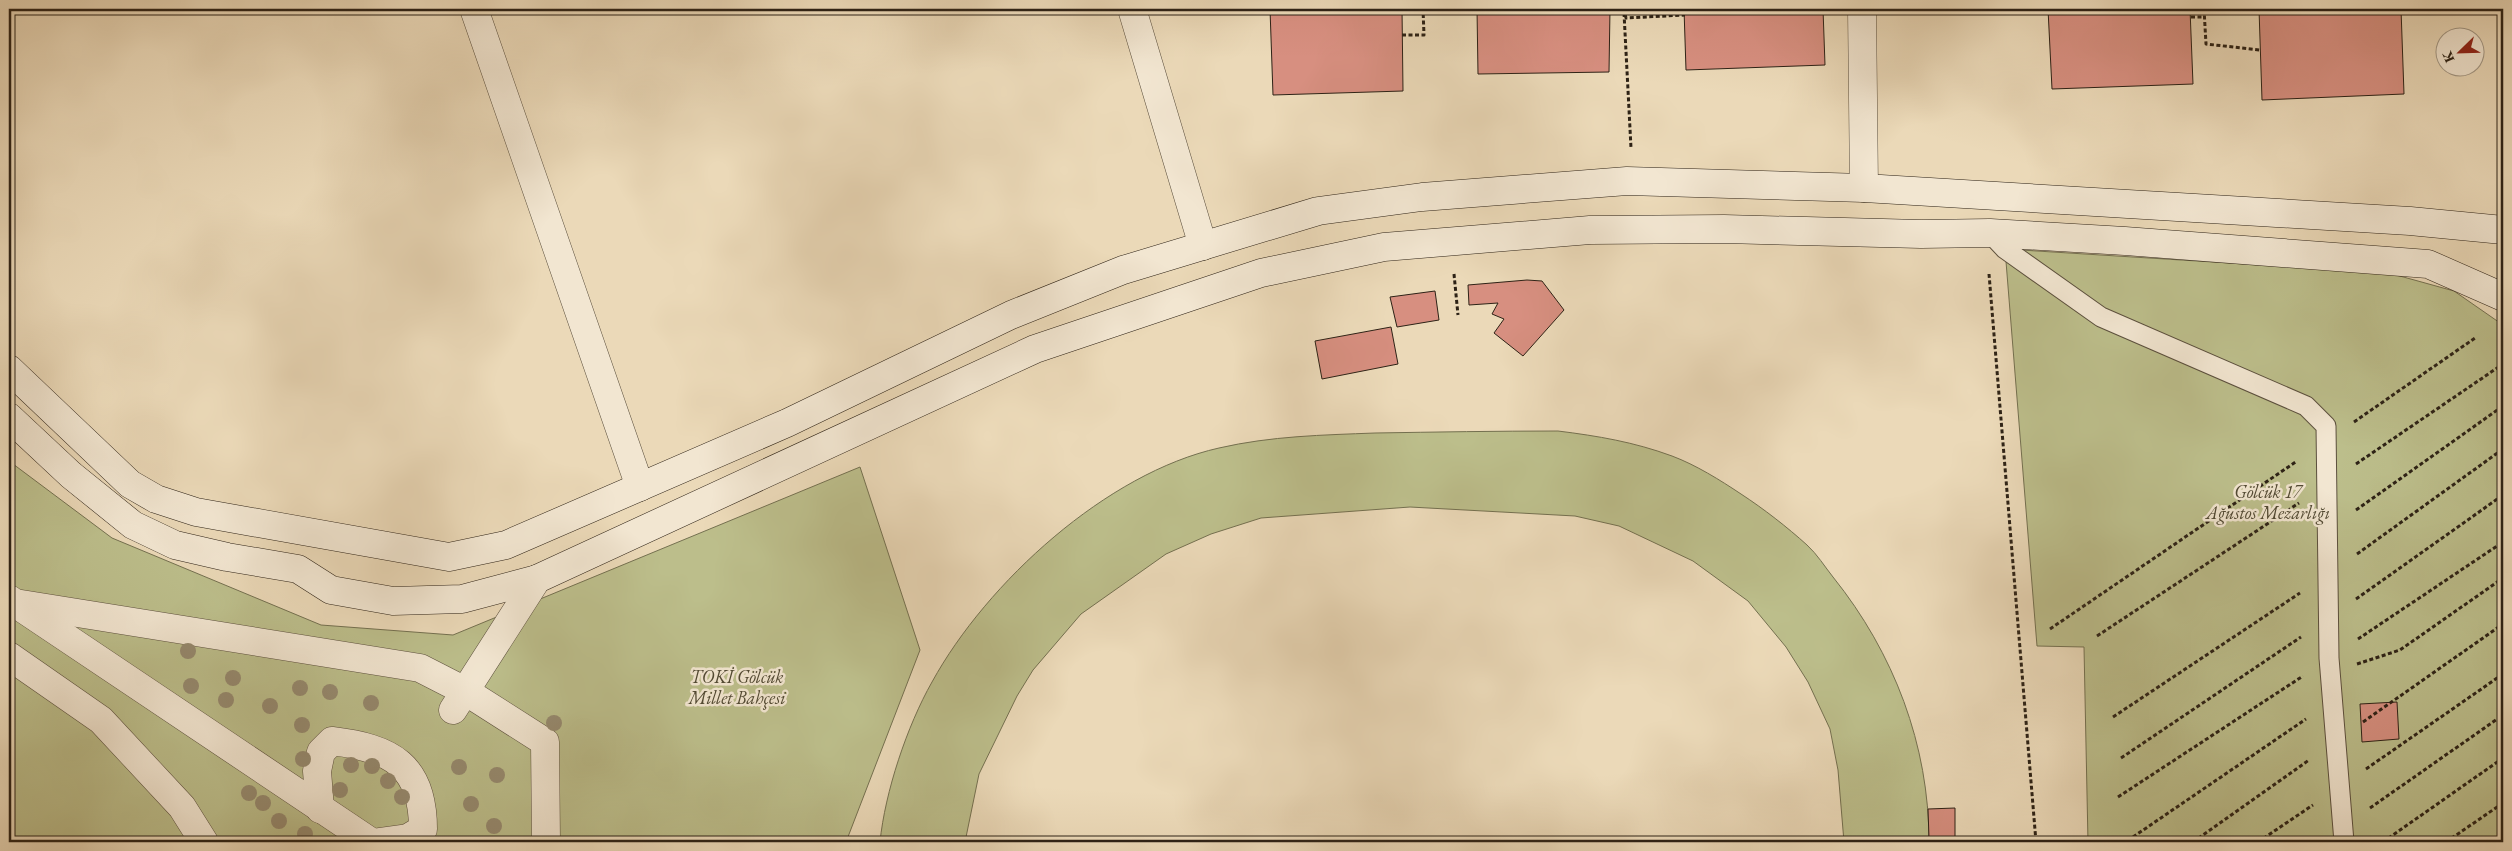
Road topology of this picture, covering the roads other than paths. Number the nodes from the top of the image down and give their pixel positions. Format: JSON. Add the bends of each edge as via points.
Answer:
{"nodes":[{"id":1,"x":474,"y":9,"type":"edge"},
{"id":2,"x":1132,"y":9,"type":"edge"},
{"id":3,"x":1862,"y":9,"type":"edge"},
{"id":4,"x":1864,"y":188,"type":"junction"},
{"id":5,"x":2503,"y":230,"type":"edge"},
{"id":6,"x":1990,"y":233,"type":"junction"},
{"id":7,"x":1204,"y":246,"type":"junction"},
{"id":8,"x":2503,"y":297,"type":"edge"},
{"id":9,"x":9,"y":370,"type":"edge"},
{"id":10,"x":9,"y":417,"type":"edge"},
{"id":11,"x":640,"y":487,"type":"junction"},
{"id":12,"x":538,"y":578,"type":"junction"},
{"id":13,"x":12,"y":601,"type":"edge"},
{"id":14,"x":9,"y":656,"type":"edge"},
{"id":15,"x":459,"y":701,"type":"junction"},
{"id":16,"x":320,"y":809,"type":"junction"},
{"id":17,"x":2343,"y":834,"type":"edge"},
{"id":18,"x":365,"y":840,"type":"edge"},
{"id":19,"x":204,"y":842,"type":"edge"},
{"id":20,"x":546,"y":842,"type":"edge"}],
"edges":[{"from":1,"to":11,"type":"main road"},
{"from":2,"to":7,"type":"main road"},
{"from":3,"to":4,"type":"main road"},
{"from":4,"to":5,"type":"main road","via":[[2410,221]]},
{"from":4,"to":7,"type":"main road","via":[[1627,181],[1422,197],[1318,211]]},
{"from":6,"to":8,"type":"main road","via":[[2125,240],[2428,264]]},
{"from":6,"to":12,"type":"main road","via":[[1590,230],[1384,247],[1261,273],[1035,349]]},
{"from":6,"to":17,"type":"lane","via":[[2004,249],[2101,317],[2306,406],[2326,426],[2328,618]]},
{"from":7,"to":11,"type":"main road","via":[[1123,270],[1010,315],[787,423]]},
{"from":9,"to":11,"type":"main road","via":[[130,484],[156,500],[196,512],[449,557],[506,545]]},
{"from":10,"to":12,"type":"main road","via":[[71,475],[133,525],[175,544],[298,569],[331,590],[393,601],[462,599]]},
{"from":12,"to":15,"type":"main road"},
{"from":13,"to":15,"type":"main road","via":[[420,668]]},
{"from":13,"to":16,"type":"main road"},
{"from":14,"to":19,"type":"main road","via":[[101,720],[182,806]]},
{"from":15,"to":20,"type":"main road","via":[[545,742]]},
{"from":16,"to":18,"type":"main road"},
{"from":16,"to":18,"type":"main road","via":[[317,771],[321,752],[332,741],[363,745],[394,757],[415,782],[423,807],[423,829],[408,838]]}]}
